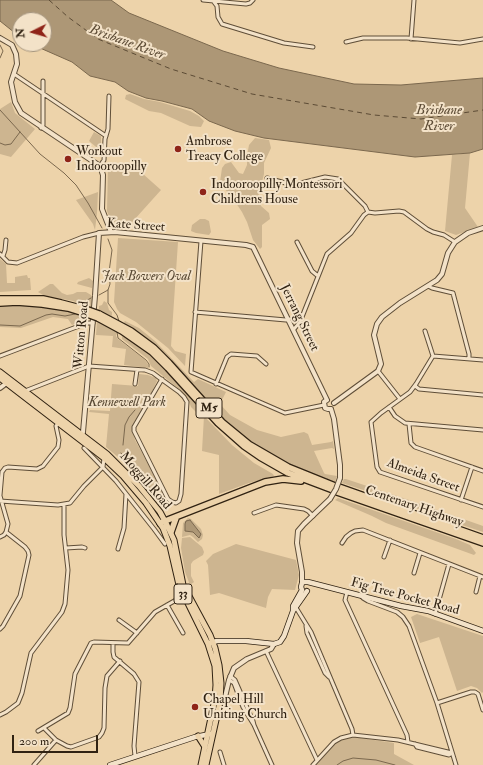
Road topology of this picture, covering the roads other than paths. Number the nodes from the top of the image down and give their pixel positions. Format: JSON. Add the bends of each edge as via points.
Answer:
{"nodes":[{"id":1,"x":203,"y":0,"type":"edge"},
{"id":2,"x":253,"y":0,"type":"edge"},
{"id":3,"x":414,"y":0,"type":"edge"},
{"id":4,"x":214,"y":2,"type":"junction"},
{"id":5,"x":223,"y":2,"type":"junction"},
{"id":6,"x":218,"y":11,"type":"junction"},
{"id":7,"x":0,"y":38,"type":"edge"},
{"id":8,"x":411,"y":39,"type":"junction"},
{"id":9,"x":483,"y":39,"type":"edge"},
{"id":10,"x":346,"y":42,"type":"dead end"},
{"id":11,"x":313,"y":47,"type":"dead end"},
{"id":12,"x":14,"y":74,"type":"junction"},
{"id":13,"x":43,"y":81,"type":"dead end"},
{"id":14,"x":42,"y":93,"type":"junction"},
{"id":15,"x":109,"y":96,"type":"dead end"},
{"id":16,"x":41,"y":128,"type":"junction"},
{"id":17,"x":106,"y":136,"type":"junction"},
{"id":18,"x":100,"y":166,"type":"junction"},
{"id":19,"x":267,"y":178,"type":"dead end"},
{"id":20,"x":368,"y":212,"type":"junction"},
{"id":21,"x":483,"y":228,"type":"edge"},
{"id":22,"x":111,"y":232,"type":"junction"},
{"id":23,"x":99,"y":233,"type":"junction"},
{"id":24,"x":6,"y":240,"type":"dead end"},
{"id":25,"x":201,"y":241,"type":"junction"},
{"id":26,"x":297,"y":242,"type":"dead end"},
{"id":27,"x":455,"y":242,"type":"junction"},
{"id":28,"x":251,"y":246,"type":"joint"},
{"id":29,"x":1,"y":255,"type":"edge"},
{"id":30,"x":318,"y":276,"type":"junction"},
{"id":31,"x":428,"y":286,"type":"junction"},
{"id":32,"x":0,"y":295,"type":"edge"},
{"id":33,"x":0,"y":299,"type":"edge"},
{"id":34,"x":61,"y":302,"type":"junction"},
{"id":35,"x":0,"y":303,"type":"edge"},
{"id":36,"x":87,"y":312,"type":"junction"},
{"id":37,"x":195,"y":312,"type":"junction"},
{"id":38,"x":289,"y":319,"type":"junction"},
{"id":39,"x":93,"y":322,"type":"junction"},
{"id":40,"x":294,"y":329,"type":"junction"},
{"id":41,"x":425,"y":331,"type":"dead end"},
{"id":42,"x":0,"y":356,"type":"edge"},
{"id":43,"x":433,"y":356,"type":"junction"},
{"id":44,"x":469,"y":359,"type":"junction"},
{"id":45,"x":483,"y":360,"type":"edge"},
{"id":46,"x":266,"y":364,"type":"dead end"},
{"id":47,"x":89,"y":366,"type":"junction"},
{"id":48,"x":137,"y":370,"type":"junction"},
{"id":49,"x":378,"y":371,"type":"junction"},
{"id":50,"x":0,"y":372,"type":"edge"},
{"id":51,"x":0,"y":378,"type":"edge"},
{"id":52,"x":162,"y":379,"type":"junction"},
{"id":53,"x":8,"y":382,"type":"junction"},
{"id":54,"x":135,"y":384,"type":"dead end"},
{"id":55,"x":216,"y":384,"type":"junction"},
{"id":56,"x":415,"y":386,"type":"junction"},
{"id":57,"x":0,"y":388,"type":"edge"},
{"id":58,"x":25,"y":391,"type":"junction"},
{"id":59,"x":483,"y":395,"type":"edge"},
{"id":60,"x":400,"y":399,"type":"junction"},
{"id":61,"x":327,"y":400,"type":"junction"},
{"id":62,"x":334,"y":403,"type":"junction"},
{"id":63,"x":324,"y":406,"type":"junction"},
{"id":64,"x":389,"y":407,"type":"junction"},
{"id":65,"x":331,"y":409,"type":"junction"},
{"id":66,"x":59,"y":422,"type":"junction"},
{"id":67,"x":410,"y":424,"type":"junction"},
{"id":68,"x":483,"y":430,"type":"edge"},
{"id":69,"x":81,"y":437,"type":"junction"},
{"id":70,"x":84,"y":448,"type":"dead end"},
{"id":71,"x":104,"y":458,"type":"junction"},
{"id":72,"x":103,"y":467,"type":"junction"},
{"id":73,"x":472,"y":467,"type":"junction"},
{"id":74,"x":483,"y":471,"type":"edge"},
{"id":75,"x":123,"y":476,"type":"junction"},
{"id":76,"x":306,"y":478,"type":"junction"},
{"id":77,"x":116,"y":481,"type":"junction"},
{"id":78,"x":336,"y":489,"type":"junction"},
{"id":79,"x":126,"y":494,"type":"junction"},
{"id":80,"x":0,"y":496,"type":"edge"},
{"id":81,"x":460,"y":500,"type":"junction"},
{"id":82,"x":0,"y":501,"type":"edge"},
{"id":83,"x":64,"y":505,"type":"junction"},
{"id":84,"x":483,"y":507,"type":"edge"},
{"id":85,"x":254,"y":513,"type":"dead end"},
{"id":86,"x":313,"y":516,"type":"junction"},
{"id":87,"x":176,"y":518,"type":"junction"},
{"id":88,"x":163,"y":522,"type":"junction"},
{"id":89,"x":6,"y":532,"type":"junction"},
{"id":90,"x":171,"y":532,"type":"junction"},
{"id":91,"x":0,"y":537,"type":"edge"},
{"id":92,"x":483,"y":538,"type":"edge"},
{"id":93,"x":390,"y":540,"type":"junction"},
{"id":94,"x":342,"y":543,"type":"dead end"},
{"id":95,"x":483,"y":543,"type":"edge"},
{"id":96,"x":165,"y":544,"type":"dead end"},
{"id":97,"x":66,"y":548,"type":"junction"},
{"id":98,"x":85,"y":548,"type":"dead end"},
{"id":99,"x":118,"y":549,"type":"dead end"},
{"id":100,"x":420,"y":553,"type":"junction"},
{"id":101,"x":384,"y":557,"type":"dead end"},
{"id":102,"x":449,"y":564,"type":"junction"},
{"id":103,"x":302,"y":572,"type":"junction"},
{"id":104,"x":414,"y":573,"type":"dead end"},
{"id":105,"x":482,"y":577,"type":"edge"},
{"id":106,"x":308,"y":582,"type":"junction"},
{"id":107,"x":302,"y":583,"type":"junction"},
{"id":108,"x":321,"y":586,"type":"junction"},
{"id":109,"x":306,"y":590,"type":"junction"},
{"id":110,"x":347,"y":592,"type":"junction"},
{"id":111,"x":476,"y":592,"type":"dead end"},
{"id":112,"x":184,"y":596,"type":"junction"},
{"id":113,"x":360,"y":596,"type":"junction"},
{"id":114,"x":166,"y":605,"type":"junction"},
{"id":115,"x":294,"y":608,"type":"junction"},
{"id":116,"x":435,"y":614,"type":"junction"},
{"id":117,"x":119,"y":620,"type":"dead end"},
{"id":118,"x":0,"y":628,"type":"edge"},
{"id":119,"x":483,"y":631,"type":"edge"},
{"id":120,"x":137,"y":633,"type":"junction"},
{"id":121,"x":183,"y":633,"type":"dead end"},
{"id":122,"x":113,"y":642,"type":"junction"},
{"id":123,"x":211,"y":643,"type":"junction"},
{"id":124,"x":274,"y":644,"type":"junction"},
{"id":125,"x":266,"y":651,"type":"junction"},
{"id":126,"x":120,"y":661,"type":"junction"},
{"id":127,"x":229,"y":678,"type":"junction"},
{"id":128,"x":220,"y":702,"type":"junction"},
{"id":129,"x":437,"y":703,"type":"junction"},
{"id":130,"x":483,"y":710,"type":"edge"},
{"id":131,"x":0,"y":715,"type":"edge"},
{"id":132,"x":44,"y":728,"type":"junction"},
{"id":133,"x":38,"y":731,"type":"dead end"},
{"id":134,"x":210,"y":734,"type":"junction"},
{"id":135,"x":353,"y":735,"type":"junction"},
{"id":136,"x":198,"y":736,"type":"junction"},
{"id":137,"x":56,"y":740,"type":"junction"},
{"id":138,"x":408,"y":742,"type":"junction"},
{"id":139,"x":205,"y":747,"type":"junction"},
{"id":140,"x":220,"y":752,"type":"dead end"},
{"id":141,"x":452,"y":753,"type":"junction"},
{"id":142,"x":135,"y":756,"type":"junction"},
{"id":143,"x":317,"y":760,"type":"junction"},
{"id":144,"x":34,"y":765,"type":"edge"},
{"id":145,"x":110,"y":765,"type":"edge"},
{"id":146,"x":201,"y":765,"type":"edge"},
{"id":147,"x":206,"y":765,"type":"edge"},
{"id":148,"x":224,"y":765,"type":"edge"},
{"id":149,"x":272,"y":765,"type":"edge"},
{"id":150,"x":313,"y":765,"type":"edge"},
{"id":151,"x":456,"y":765,"type":"edge"}],
"edges":[{"from":1,"to":4,"type":"street"},
{"from":2,"to":5,"type":"street","via":[[247,4]]},
{"from":3,"to":8,"type":"street"},
{"from":4,"to":5,"type":"street"},
{"from":4,"to":6,"type":"street"},
{"from":5,"to":6,"type":"street"},
{"from":6,"to":11,"type":"street","via":[[222,25],[287,44]]},
{"from":7,"to":12,"type":"street","via":[[12,46],[16,54]]},
{"from":8,"to":9,"type":"street","via":[[460,43]]},
{"from":8,"to":10,"type":"street","via":[[361,38]]},
{"from":12,"to":14,"type":"street"},
{"from":12,"to":16,"type":"street","via":[[12,85],[19,110]]},
{"from":13,"to":14,"type":"street"},
{"from":14,"to":16,"type":"street"},
{"from":14,"to":17,"type":"street"},
{"from":15,"to":17,"type":"street"},
{"from":16,"to":18,"type":"street"},
{"from":17,"to":18,"type":"street","via":[[104,160]]},
{"from":18,"to":22,"type":"street","via":[[103,175],[102,209]]},
{"from":19,"to":20,"type":"street","via":[[293,184],[325,177],[338,179]]},
{"from":20,"to":27,"type":"street","via":[[404,212],[428,230]]},
{"from":20,"to":30,"type":"street","via":[[351,233],[326,254]]},
{"from":21,"to":27,"type":"street","via":[[468,233]]},
{"from":22,"to":23,"type":"street","name":"Kate Street"},
{"from":22,"to":25,"type":"street","name":"Kate Street"},
{"from":23,"to":29,"type":"street","name":"Kate Street","via":[[17,263],[8,262]]},
{"from":23,"to":39,"type":"street","name":"Witton Road"},
{"from":24,"to":29,"type":"street","via":[[5,252]]},
{"from":25,"to":28,"type":"street","name":"Kate Street"},
{"from":25,"to":37,"type":"street"},
{"from":26,"to":30,"type":"street","via":[[312,271]]},
{"from":27,"to":31,"type":"street","via":[[448,253],[440,278]]},
{"from":28,"to":38,"type":"street","name":"Jerrang Street"},
{"from":30,"to":40,"type":"street","via":[[300,322]]},
{"from":31,"to":44,"type":"street","via":[[453,293]]},
{"from":31,"to":49,"type":"street","via":[[394,307],[377,324],[374,337],[380,364]]},
{"from":32,"to":34,"type":"highway","via":[[37,296]]},
{"from":33,"to":34,"type":"highway","number":"M5","via":[[43,299]]},
{"from":34,"to":36,"type":"highway","number":"M5"},
{"from":35,"to":36,"type":"highway","number":"M5","via":[[55,305]]},
{"from":36,"to":76,"type":"highway","number":"M5","bridge":true,"via":[[138,336],[161,355],[216,415],[240,437],[278,463]]},
{"from":37,"to":38,"type":"street"},
{"from":37,"to":55,"type":"street","via":[[191,372]]},
{"from":38,"to":40,"type":"street","name":"Jerrang Street"},
{"from":39,"to":42,"type":"street"},
{"from":39,"to":47,"type":"street","name":"Witton Road"},
{"from":40,"to":61,"type":"street","name":"Jerrang Street"},
{"from":41,"to":43,"type":"street"},
{"from":43,"to":44,"type":"street"},
{"from":43,"to":56,"type":"street","name":"Almeida Street"},
{"from":44,"to":45,"type":"street"},
{"from":46,"to":55,"type":"street","via":[[257,356],[231,354],[227,357]]},
{"from":47,"to":48,"type":"street"},
{"from":47,"to":58,"type":"street"},
{"from":47,"to":69,"type":"street","name":"Witton Road"},
{"from":48,"to":52,"type":"street","via":[[153,373]]},
{"from":48,"to":54,"type":"street"},
{"from":49,"to":60,"type":"street"},
{"from":49,"to":62,"type":"street"},
{"from":50,"to":53,"type":"main road","name":"Moggill Road","number":"33"},
{"from":51,"to":53,"type":"main road","name":"Moggill Road","number":"33"},
{"from":52,"to":52,"type":"street","via":[[134,426],[134,431],[168,499],[176,503],[181,494],[187,402]]},
{"from":53,"to":57,"type":"street"},
{"from":53,"to":58,"type":"main road","name":"Moggill Road","number":"33"},
{"from":53,"to":66,"type":"main road","name":"Moggill Road","number":"33"},
{"from":55,"to":63,"type":"street","via":[[285,413]]},
{"from":56,"to":59,"type":"street","via":[[419,389]]},
{"from":56,"to":60,"type":"street","name":"Almeida Street"},
{"from":58,"to":69,"type":"main road","name":"Moggill Road","number":"33"},
{"from":60,"to":64,"type":"street","name":"Almeida Street"},
{"from":61,"to":62,"type":"street"},
{"from":61,"to":63,"type":"street"},
{"from":62,"to":65,"type":"street"},
{"from":63,"to":65,"type":"street"},
{"from":64,"to":67,"type":"street","via":[[401,421]]},
{"from":64,"to":81,"type":"street","name":"Almeida Street","via":[[371,422],[378,470]]},
{"from":65,"to":86,"type":"street","bridge":true,"via":[[340,478],[330,499]]},
{"from":66,"to":69,"type":"main road","name":"Moggill Road","number":"33"},
{"from":66,"to":80,"type":"street","via":[[56,426],[58,447],[43,466],[37,469],[5,468],[2,472]]},
{"from":67,"to":68,"type":"street"},
{"from":67,"to":73,"type":"street","via":[[411,443],[415,447]]},
{"from":69,"to":71,"type":"main road","name":"Moggill Road","number":"33"},
{"from":69,"to":88,"type":"main road","name":"Moggill Road","number":"33","via":[[107,454],[128,474],[148,497]]},
{"from":70,"to":72,"type":"street","name":"Moggill Road"},
{"from":71,"to":72,"type":"street"},
{"from":71,"to":75,"type":"main road","name":"Moggill Road","number":"33"},
{"from":72,"to":77,"type":"street","name":"Moggill Road"},
{"from":72,"to":83,"type":"street","via":[[70,503]]},
{"from":73,"to":74,"type":"street"},
{"from":73,"to":81,"type":"street"},
{"from":75,"to":77,"type":"street"},
{"from":75,"to":88,"type":"main road","name":"Moggill Road","number":"33"},
{"from":76,"to":78,"type":"highway","name":"Centenary Highway","number":"M5"},
{"from":76,"to":87,"type":"highway","via":[[299,481],[283,479],[265,482]]},
{"from":77,"to":79,"type":"street","name":"Moggill Road"},
{"from":78,"to":92,"type":"highway","name":"Centenary Highway","number":"M5"},
{"from":78,"to":95,"type":"highway","name":"Centenary Highway","number":"M5"},
{"from":79,"to":96,"type":"street","name":"Moggill Road"},
{"from":79,"to":99,"type":"street","via":[[124,528]]},
{"from":80,"to":82,"type":"street"},
{"from":81,"to":84,"type":"street","name":"Almeida Street"},
{"from":82,"to":83,"type":"street"},
{"from":82,"to":89,"type":"street","via":[[8,524]]},
{"from":83,"to":97,"type":"street"},
{"from":85,"to":86,"type":"street","via":[[276,505],[304,509]]},
{"from":86,"to":103,"type":"street","via":[[297,534]]},
{"from":87,"to":88,"type":"highway"},
{"from":87,"to":90,"type":"highway"},
{"from":88,"to":90,"type":"main road","name":"Moggill Road","number":"33"},
{"from":88,"to":112,"type":"main road","name":"Moggill Road","number":"33","via":[[177,580]]},
{"from":89,"to":91,"type":"street"},
{"from":89,"to":118,"type":"street","via":[[25,547],[29,555],[20,596]]},
{"from":90,"to":123,"type":"main road","name":"Moggill Road","number":"33","via":[[183,585]]},
{"from":93,"to":94,"type":"street","via":[[359,530],[351,533]]},
{"from":93,"to":100,"type":"street"},
{"from":93,"to":101,"type":"street"},
{"from":97,"to":98,"type":"street"},
{"from":97,"to":131,"type":"street","via":[[68,570],[64,608],[31,653],[18,703]]},
{"from":100,"to":102,"type":"street"},
{"from":100,"to":104,"type":"street"},
{"from":102,"to":105,"type":"street"},
{"from":102,"to":116,"type":"street"},
{"from":103,"to":106,"type":"street"},
{"from":103,"to":107,"type":"street"},
{"from":105,"to":111,"type":"street"},
{"from":106,"to":107,"type":"main road"},
{"from":106,"to":108,"type":"main road","name":"Fig Tree Pocket Road"},
{"from":106,"to":109,"type":"main road","via":[[311,587]]},
{"from":107,"to":109,"type":"main road","via":[[301,587]]},
{"from":108,"to":109,"type":"main road"},
{"from":108,"to":110,"type":"main road","name":"Fig Tree Pocket Road"},
{"from":109,"to":115,"type":"main road"},
{"from":110,"to":113,"type":"main road","name":"Fig Tree Pocket Road"},
{"from":110,"to":138,"type":"street","via":[[345,600]]},
{"from":112,"to":114,"type":"street"},
{"from":112,"to":123,"type":"main road","name":"Moggill Road","number":"33"},
{"from":113,"to":116,"type":"main road","name":"Fig Tree Pocket Road"},
{"from":113,"to":129,"type":"street","via":[[403,616]]},
{"from":114,"to":120,"type":"street","via":[[155,612]]},
{"from":114,"to":121,"type":"street"},
{"from":115,"to":124,"type":"main road","via":[[284,636],[280,642]]},
{"from":115,"to":135,"type":"street","via":[[305,624]]},
{"from":116,"to":119,"type":"main road","name":"Fig Tree Pocket Road"},
{"from":117,"to":120,"type":"street"},
{"from":120,"to":122,"type":"street","via":[[128,643]]},
{"from":122,"to":126,"type":"street","via":[[114,657]]},
{"from":122,"to":132,"type":"street","via":[[91,643],[75,674],[68,713]]},
{"from":123,"to":124,"type":"main road","via":[[246,641]]},
{"from":123,"to":128,"type":"main road","name":"Moggill Road","number":"33","via":[[220,670]]},
{"from":123,"to":134,"type":"main road","name":"Moggill Road","number":"33","via":[[216,685]]},
{"from":124,"to":125,"type":"street"},
{"from":125,"to":127,"type":"street","via":[[237,666]]},
{"from":125,"to":143,"type":"street"},
{"from":126,"to":137,"type":"street","via":[[108,676],[105,688],[104,728],[99,737],[71,747]]},
{"from":126,"to":142,"type":"street","via":[[139,682]]},
{"from":127,"to":128,"type":"street","via":[[225,698]]},
{"from":127,"to":149,"type":"street","via":[[235,680]]},
{"from":128,"to":134,"type":"main road","name":"Moggill Road","number":"33"},
{"from":129,"to":130,"type":"street","via":[[475,692]]},
{"from":129,"to":141,"type":"street"},
{"from":132,"to":133,"type":"street"},
{"from":132,"to":137,"type":"street"},
{"from":134,"to":136,"type":"main road"},
{"from":134,"to":139,"type":"main road","name":"Moggill Road","number":"33"},
{"from":134,"to":147,"type":"main road","name":"Moggill Road","number":"33"},
{"from":135,"to":138,"type":"street"},
{"from":135,"to":143,"type":"street","via":[[334,742]]},
{"from":136,"to":139,"type":"main road"},
{"from":136,"to":142,"type":"main road"},
{"from":137,"to":144,"type":"street"},
{"from":138,"to":141,"type":"street"},
{"from":139,"to":146,"type":"main road","name":"Moggill Road","number":"33"},
{"from":140,"to":148,"type":"street"},
{"from":141,"to":151,"type":"street"},
{"from":142,"to":145,"type":"main road"},
{"from":143,"to":150,"type":"street"}]}
